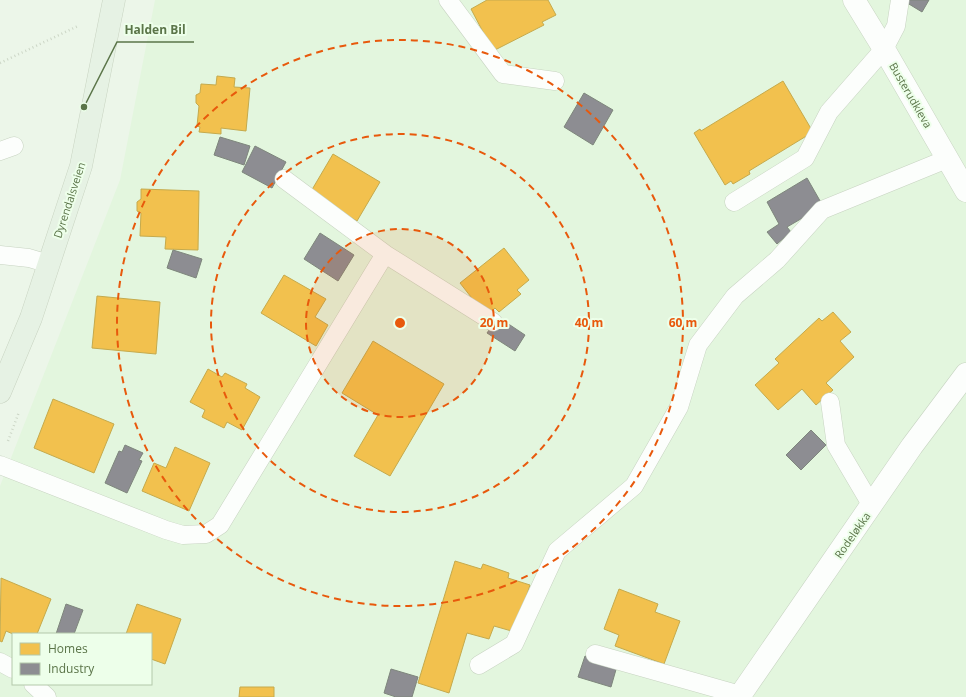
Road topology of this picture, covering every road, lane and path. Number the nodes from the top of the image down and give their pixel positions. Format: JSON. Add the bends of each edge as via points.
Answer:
{"nodes":[{"id":1,"x":114,"y":0,"type":"edge"},
{"id":2,"x":448,"y":0,"type":"edge"},
{"id":3,"x":854,"y":0,"type":"edge"},
{"id":4,"x":900,"y":0,"type":"edge"},
{"id":5,"x":78,"y":26,"type":"dead end"},
{"id":6,"x":884,"y":49,"type":"junction"},
{"id":7,"x":0,"y":63,"type":"edge"},
{"id":8,"x":555,"y":80,"type":"dead end"},
{"id":9,"x":947,"y":159,"type":"junction"},
{"id":10,"x":284,"y":179,"type":"dead end"},
{"id":11,"x":966,"y":191,"type":"edge"},
{"id":12,"x":734,"y":202,"type":"dead end"},
{"id":13,"x":385,"y":254,"type":"junction"},
{"id":14,"x":0,"y":255,"type":"edge"},
{"id":15,"x":49,"y":264,"type":"junction"},
{"id":16,"x":493,"y":322,"type":"dead end"},
{"id":17,"x":966,"y":374,"type":"edge"},
{"id":18,"x":0,"y":392,"type":"edge"},
{"id":19,"x":830,"y":402,"type":"dead end"},
{"id":20,"x":0,"y":465,"type":"edge"},
{"id":21,"x":872,"y":506,"type":"junction"},
{"id":22,"x":595,"y":654,"type":"dead end"},
{"id":23,"x":0,"y":662,"type":"edge"},
{"id":24,"x":480,"y":665,"type":"dead end"},
{"id":25,"x":12,"y":668,"type":"edge"},
{"id":26,"x":34,"y":685,"type":"edge"},
{"id":27,"x":740,"y":696,"type":"edge"},
{"id":28,"x":48,"y":697,"type":"edge"}],
"edges":[{"from":1,"to":15,"type":"main road","name":"Dyrendalsveien","via":[[81,166]]},
{"from":2,"to":8,"type":"lane","via":[[503,74]]},
{"from":3,"to":6,"type":"street","name":"Busterudkleva"},
{"from":4,"to":6,"type":"lane","via":[[896,26]]},
{"from":5,"to":7,"type":"path"},
{"from":6,"to":9,"type":"street","name":"Busterudkleva"},
{"from":6,"to":12,"type":"lane","via":[[829,112],[805,158]]},
{"from":9,"to":11,"type":"street","name":"Busterudkleva"},
{"from":9,"to":24,"type":"lane","via":[[822,210],[777,260],[735,296],[698,345],[679,407],[634,486],[556,552],[514,644]]},
{"from":10,"to":13,"type":"lane"},
{"from":13,"to":16,"type":"lane"},
{"from":13,"to":20,"type":"lane","via":[[220,525],[206,534],[183,534],[166,530]]},
{"from":14,"to":15,"type":"lane","via":[[29,258]]},
{"from":15,"to":18,"type":"main road","name":"Dyrendalsveien","via":[[31,318]]},
{"from":17,"to":21,"type":"street","name":"Rodeløkka","via":[[912,446]]},
{"from":19,"to":21,"type":"lane","via":[[836,445]]},
{"from":21,"to":27,"type":"street","name":"Rodeløkka"},
{"from":22,"to":27,"type":"lane"},
{"from":23,"to":25,"type":"lane"},
{"from":26,"to":28,"type":"lane"}]}
